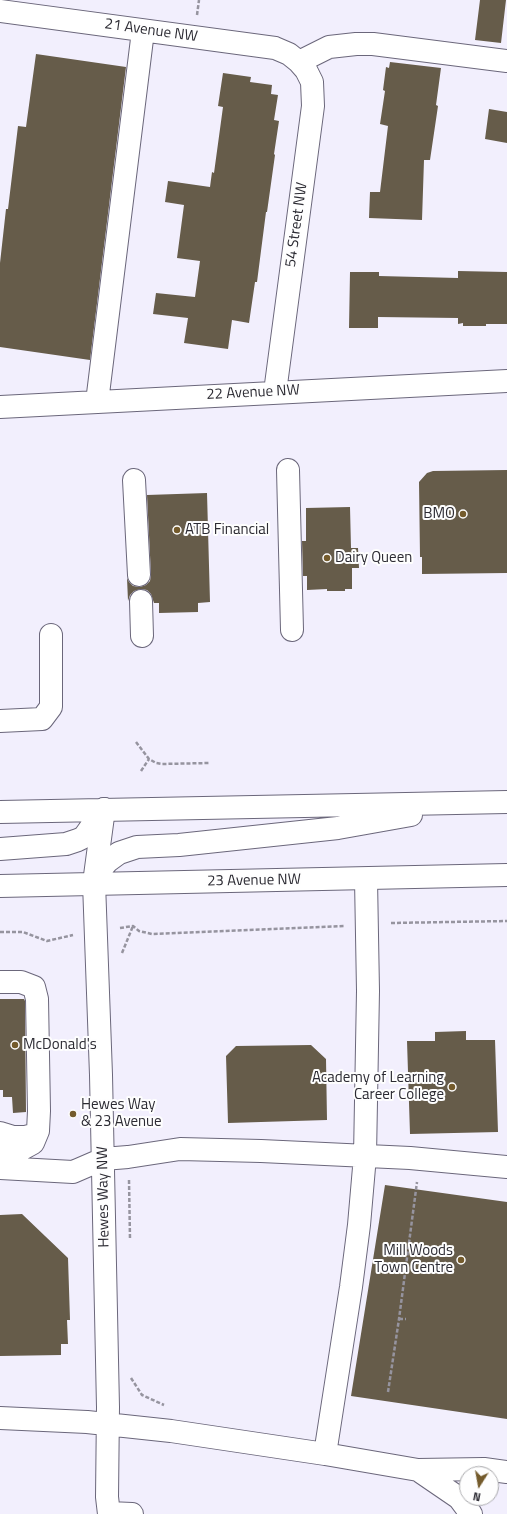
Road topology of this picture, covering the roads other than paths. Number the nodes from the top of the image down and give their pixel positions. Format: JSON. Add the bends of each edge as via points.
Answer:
{"nodes":[{"id":1,"x":0,"y":11,"type":"edge"},
{"id":2,"x":143,"y":31,"type":"junction"},
{"id":3,"x":507,"y":61,"type":"edge"},
{"id":4,"x":299,"y":62,"type":"junction"},
{"id":5,"x":507,"y":381,"type":"edge"},
{"id":6,"x":275,"y":392,"type":"junction"},
{"id":7,"x":97,"y":402,"type":"junction"},
{"id":8,"x":0,"y":407,"type":"edge"},
{"id":9,"x":288,"y":470,"type":"dead end"},
{"id":10,"x":134,"y":480,"type":"dead end"},
{"id":11,"x":139,"y":575,"type":"dead end"},
{"id":12,"x":141,"y":600,"type":"dead end"},
{"id":13,"x":292,"y":630,"type":"dead end"},
{"id":14,"x":52,"y":635,"type":"dead end"},
{"id":15,"x":142,"y":636,"type":"dead end"},
{"id":16,"x":0,"y":721,"type":"edge"},
{"id":17,"x":507,"y":802,"type":"edge"},
{"id":18,"x":477,"y":803,"type":"junction"},
{"id":19,"x":104,"y":809,"type":"junction"},
{"id":20,"x":0,"y":812,"type":"edge"},
{"id":21,"x":0,"y":849,"type":"edge"},
{"id":22,"x":507,"y":864,"type":"edge"},
{"id":23,"x":507,"y":875,"type":"edge"},
{"id":24,"x":462,"y":876,"type":"junction"},
{"id":25,"x":366,"y":879,"type":"junction"},
{"id":26,"x":94,"y":883,"type":"junction"},
{"id":27,"x":0,"y":886,"type":"edge"},
{"id":28,"x":0,"y":982,"type":"edge"},
{"id":29,"x":0,"y":1133,"type":"edge"},
{"id":30,"x":37,"y":1134,"type":"junction"},
{"id":31,"x":0,"y":1149,"type":"edge"},
{"id":32,"x":365,"y":1156,"type":"junction"},
{"id":33,"x":103,"y":1159,"type":"junction"},
{"id":34,"x":507,"y":1166,"type":"edge"},
{"id":35,"x":0,"y":1168,"type":"edge"},
{"id":36,"x":0,"y":1418,"type":"edge"},
{"id":37,"x":108,"y":1424,"type":"junction"},
{"id":38,"x":325,"y":1454,"type":"junction"},
{"id":39,"x":418,"y":1470,"type":"junction"},
{"id":40,"x":507,"y":1472,"type":"edge"},
{"id":41,"x":109,"y":1513,"type":"edge"},
{"id":42,"x":132,"y":1514,"type":"edge"},
{"id":43,"x":471,"y":1514,"type":"edge"}],
"edges":[{"from":1,"to":2,"type":"street","name":"21 Avenue NW"},
{"from":2,"to":4,"type":"street","name":"21 Avenue NW","via":[[275,48]]},
{"from":2,"to":7,"type":"street"},
{"from":3,"to":4,"type":"street","via":[[356,44],[329,48]]},
{"from":4,"to":6,"type":"street","name":"54 Street NW","via":[[312,82],[314,94]]},
{"from":5,"to":6,"type":"street","name":"22 Avenue NW"},
{"from":6,"to":7,"type":"street","name":"22 Avenue NW"},
{"from":7,"to":8,"type":"street","name":"22 Avenue NW"},
{"from":9,"to":13,"type":"street"},
{"from":10,"to":11,"type":"street"},
{"from":12,"to":15,"type":"street"},
{"from":14,"to":16,"type":"street","via":[[52,707],[42,719]]},
{"from":17,"to":18,"type":"street"},
{"from":18,"to":19,"type":"street"},
{"from":18,"to":26,"type":"street","via":[[338,828],[180,845],[137,847],[118,853],[108,861]]},
{"from":19,"to":20,"type":"street"},
{"from":19,"to":21,"type":"street","via":[[84,837],[78,840],[66,844]]},
{"from":19,"to":26,"type":"street","name":"Hewes Way NW"},
{"from":22,"to":24,"type":"street"},
{"from":23,"to":24,"type":"street","name":"23 Avenue NW"},
{"from":24,"to":25,"type":"street","name":"23 Avenue NW"},
{"from":25,"to":26,"type":"street","name":"23 Avenue NW"},
{"from":25,"to":32,"type":"street","via":[[368,991]]},
{"from":26,"to":27,"type":"street","name":"23 Avenue NW"},
{"from":26,"to":33,"type":"street","name":"Hewes Way NW"},
{"from":28,"to":30,"type":"street","via":[[21,982],[34,988],[37,999]]},
{"from":29,"to":30,"type":"street","via":[[19,1137]]},
{"from":30,"to":31,"type":"street","via":[[33,1143],[22,1149]]},
{"from":32,"to":33,"type":"street","via":[[180,1149]]},
{"from":32,"to":34,"type":"street"},
{"from":32,"to":38,"type":"street","via":[[351,1287]]},
{"from":33,"to":35,"type":"street","via":[[73,1172]]},
{"from":33,"to":37,"type":"street","name":"Hewes Way NW"},
{"from":36,"to":37,"type":"street"},
{"from":37,"to":38,"type":"street"},
{"from":37,"to":41,"type":"street","name":"Hewes Way NW"},
{"from":38,"to":39,"type":"street"},
{"from":39,"to":40,"type":"street","via":[[484,1469]]},
{"from":39,"to":43,"type":"street","via":[[459,1498]]},
{"from":41,"to":42,"type":"street"}]}
